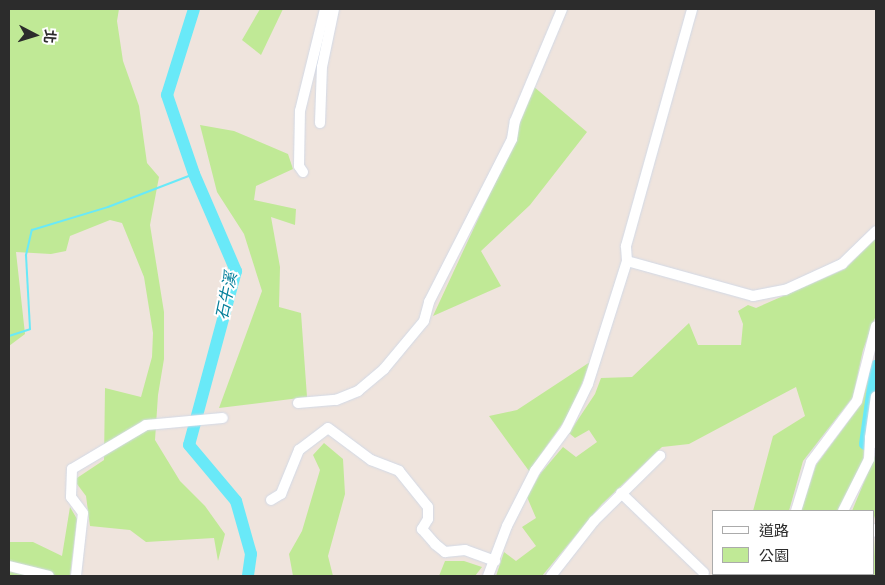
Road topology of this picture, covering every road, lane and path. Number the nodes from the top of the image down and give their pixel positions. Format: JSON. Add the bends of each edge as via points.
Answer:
{"nodes":[{"id":1,"x":325,"y":9,"type":"edge"},
{"id":2,"x":334,"y":9,"type":"edge"},
{"id":3,"x":562,"y":9,"type":"edge"},
{"id":4,"x":692,"y":9,"type":"edge"},
{"id":5,"x":320,"y":123,"type":"dead end"},
{"id":6,"x":303,"y":172,"type":"dead end"},
{"id":7,"x":876,"y":231,"type":"edge"},
{"id":8,"x":627,"y":261,"type":"junction"},
{"id":9,"x":876,"y":326,"type":"edge"},
{"id":10,"x":876,"y":367,"type":"edge"},
{"id":11,"x":866,"y":376,"type":"junction"},
{"id":12,"x":876,"y":396,"type":"edge"},
{"id":13,"x":298,"y":403,"type":"dead end"},
{"id":14,"x":222,"y":418,"type":"dead end"},
{"id":15,"x":873,"y":441,"type":"edge"},
{"id":16,"x":660,"y":456,"type":"dead end"},
{"id":17,"x":621,"y":493,"type":"junction"},
{"id":18,"x":271,"y":500,"type":"dead end"},
{"id":19,"x":796,"y":510,"type":"edge"},
{"id":20,"x":844,"y":510,"type":"edge"},
{"id":21,"x":494,"y":561,"type":"junction"},
{"id":22,"x":9,"y":566,"type":"edge"},
{"id":23,"x":704,"y":573,"type":"dead end"},
{"id":24,"x":49,"y":576,"type":"edge"},
{"id":25,"x":76,"y":576,"type":"edge"},
{"id":26,"x":488,"y":576,"type":"edge"},
{"id":27,"x":551,"y":576,"type":"edge"}],
"edges":[{"from":1,"to":6,"type":"street","via":[[300,111],[299,166]]},
{"from":2,"to":5,"type":"street","via":[[322,67]]},
{"from":3,"to":13,"type":"street","via":[[515,121],[512,139],[429,302],[424,321],[384,369],[358,391],[336,400]]},
{"from":4,"to":8,"type":"street","via":[[626,246]]},
{"from":7,"to":8,"type":"street","via":[[842,264],[785,290],[753,296]]},
{"from":8,"to":21,"type":"street","via":[[579,407],[535,472],[507,526]]},
{"from":9,"to":11,"type":"street"},
{"from":10,"to":11,"type":"street"},
{"from":11,"to":19,"type":"street","via":[[857,401],[811,462]]},
{"from":12,"to":15,"type":"street"},
{"from":14,"to":25,"type":"street","via":[[146,425],[72,469],[71,497],[83,513]]},
{"from":15,"to":20,"type":"street","via":[[869,459]]},
{"from":16,"to":17,"type":"street"},
{"from":17,"to":23,"type":"street"},
{"from":17,"to":27,"type":"street"},
{"from":18,"to":21,"type":"street","via":[[282,494],[299,450],[328,428],[371,460],[398,471],[428,507],[428,519],[422,529],[435,544],[445,552],[465,550]]},
{"from":21,"to":26,"type":"street"},
{"from":22,"to":24,"type":"street"}]}
